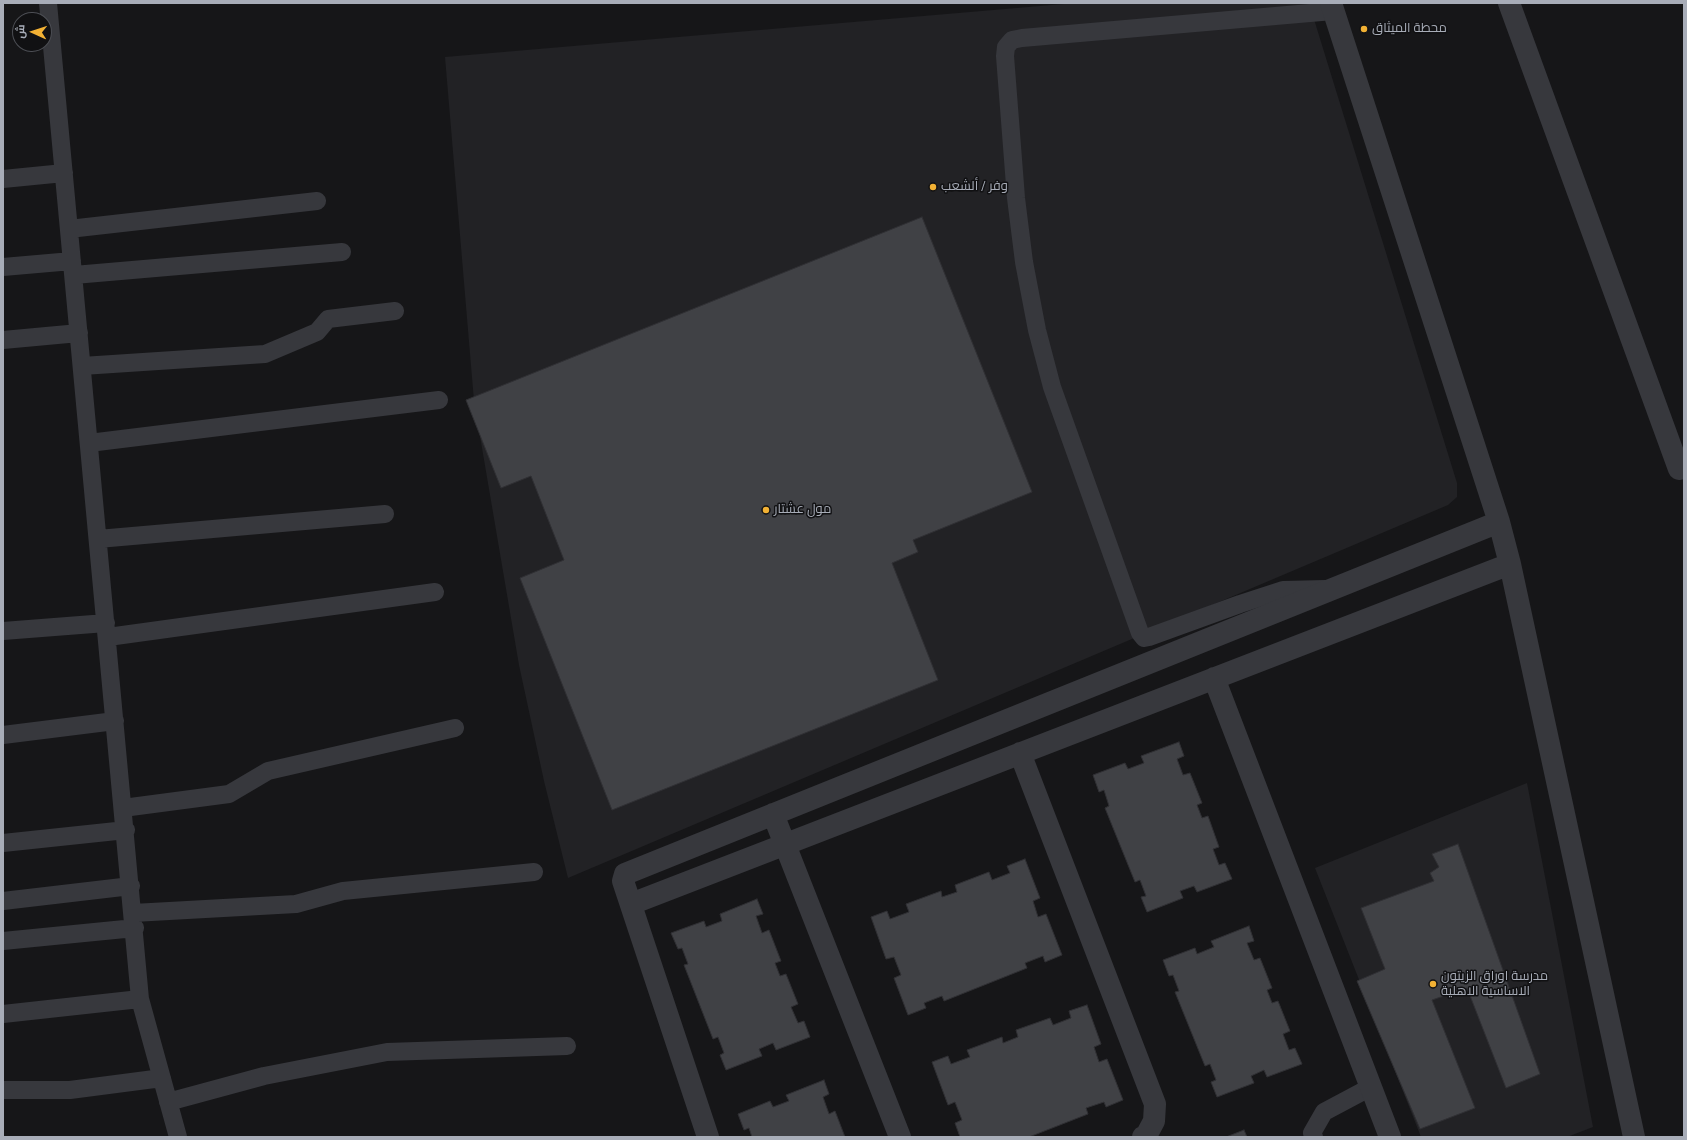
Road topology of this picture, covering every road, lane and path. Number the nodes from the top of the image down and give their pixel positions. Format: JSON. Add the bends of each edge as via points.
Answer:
{"nodes":[{"id":1,"x":48,"y":3,"type":"edge"},
{"id":2,"x":1509,"y":3,"type":"edge"},
{"id":3,"x":1332,"y":7,"type":"edge"},
{"id":4,"x":64,"y":173,"type":"junction"},
{"id":5,"x":3,"y":179,"type":"edge"},
{"id":6,"x":317,"y":201,"type":"dead end"},
{"id":7,"x":69,"y":230,"type":"junction"},
{"id":8,"x":342,"y":252,"type":"dead end"},
{"id":9,"x":3,"y":267,"type":"edge"},
{"id":10,"x":73,"y":268,"type":"junction"},
{"id":11,"x":395,"y":311,"type":"dead end"},
{"id":12,"x":79,"y":332,"type":"junction"},
{"id":13,"x":3,"y":340,"type":"edge"},
{"id":14,"x":82,"y":366,"type":"junction"},
{"id":15,"x":439,"y":400,"type":"dead end"},
{"id":16,"x":89,"y":443,"type":"junction"},
{"id":17,"x":1684,"y":468,"type":"edge"},
{"id":18,"x":385,"y":514,"type":"dead end"},
{"id":19,"x":1499,"y":522,"type":"junction"},
{"id":20,"x":98,"y":539,"type":"junction"},
{"id":21,"x":1510,"y":564,"type":"junction"},
{"id":22,"x":1333,"y":589,"type":"junction"},
{"id":23,"x":435,"y":592,"type":"dead end"},
{"id":24,"x":107,"y":630,"type":"junction"},
{"id":25,"x":3,"y":631,"type":"edge"},
{"id":26,"x":1214,"y":678,"type":"junction"},
{"id":27,"x":115,"y":721,"type":"junction"},
{"id":28,"x":455,"y":728,"type":"dead end"},
{"id":29,"x":3,"y":735,"type":"edge"},
{"id":30,"x":1020,"y":753,"type":"junction"},
{"id":31,"x":123,"y":808,"type":"junction"},
{"id":32,"x":773,"y":814,"type":"junction"},
{"id":33,"x":126,"y":830,"type":"junction"},
{"id":34,"x":3,"y":843,"type":"edge"},
{"id":35,"x":785,"y":844,"type":"junction"},
{"id":36,"x":534,"y":872,"type":"dead end"},
{"id":37,"x":130,"y":886,"type":"junction"},
{"id":38,"x":3,"y":901,"type":"edge"},
{"id":39,"x":631,"y":904,"type":"junction"},
{"id":40,"x":134,"y":921,"type":"junction"},
{"id":41,"x":3,"y":941,"type":"edge"},
{"id":42,"x":140,"y":999,"type":"junction"},
{"id":43,"x":3,"y":1014,"type":"edge"},
{"id":44,"x":567,"y":1046,"type":"dead end"},
{"id":45,"x":162,"y":1078,"type":"junction"},
{"id":46,"x":1371,"y":1087,"type":"junction"},
{"id":47,"x":3,"y":1090,"type":"edge"},
{"id":48,"x":168,"y":1102,"type":"junction"},
{"id":49,"x":178,"y":1137,"type":"edge"},
{"id":50,"x":708,"y":1137,"type":"edge"},
{"id":51,"x":900,"y":1137,"type":"edge"},
{"id":52,"x":1143,"y":1137,"type":"edge"},
{"id":53,"x":1314,"y":1137,"type":"edge"},
{"id":54,"x":1390,"y":1137,"type":"edge"},
{"id":55,"x":1634,"y":1137,"type":"edge"}],
"edges":[{"from":1,"to":4,"type":"lane"},
{"from":2,"to":17,"type":"street","via":[[1679,469]]},
{"from":3,"to":19,"type":"street"},
{"from":3,"to":22,"type":"lane","via":[[1022,38],[1012,40],[1006,47],[1005,56],[1021,241],[1037,330],[1052,387],[1140,633],[1144,638],[1149,637],[1283,590]]},
{"from":4,"to":5,"type":"lane"},
{"from":4,"to":7,"type":"lane"},
{"from":6,"to":7,"type":"lane"},
{"from":7,"to":10,"type":"lane"},
{"from":8,"to":10,"type":"lane"},
{"from":9,"to":10,"type":"lane"},
{"from":10,"to":12,"type":"lane"},
{"from":11,"to":14,"type":"lane","via":[[328,319],[317,332],[265,354]]},
{"from":12,"to":13,"type":"lane"},
{"from":12,"to":14,"type":"lane"},
{"from":14,"to":16,"type":"lane"},
{"from":15,"to":16,"type":"lane"},
{"from":16,"to":20,"type":"lane"},
{"from":18,"to":20,"type":"lane"},
{"from":19,"to":21,"type":"street"},
{"from":19,"to":22,"type":"street"},
{"from":20,"to":24,"type":"lane"},
{"from":21,"to":26,"type":"street"},
{"from":21,"to":55,"type":"street"},
{"from":22,"to":32,"type":"street"},
{"from":23,"to":24,"type":"lane"},
{"from":24,"to":25,"type":"lane"},
{"from":24,"to":27,"type":"lane"},
{"from":26,"to":30,"type":"street"},
{"from":26,"to":46,"type":"street"},
{"from":27,"to":29,"type":"lane"},
{"from":27,"to":31,"type":"lane"},
{"from":28,"to":31,"type":"lane","via":[[268,771],[229,794]]},
{"from":30,"to":35,"type":"street"},
{"from":30,"to":52,"type":"street","via":[[1155,1104],[1154,1121]]},
{"from":31,"to":33,"type":"lane"},
{"from":32,"to":35,"type":"street"},
{"from":32,"to":39,"type":"street","via":[[625,874],[623,881]]},
{"from":33,"to":34,"type":"lane"},
{"from":33,"to":37,"type":"lane"},
{"from":35,"to":39,"type":"street"},
{"from":35,"to":51,"type":"street"},
{"from":36,"to":40,"type":"lane","via":[[343,891],[296,904]]},
{"from":37,"to":38,"type":"lane"},
{"from":37,"to":40,"type":"lane"},
{"from":39,"to":50,"type":"street"},
{"from":40,"to":41,"type":"lane"},
{"from":40,"to":42,"type":"lane"},
{"from":42,"to":43,"type":"lane"},
{"from":42,"to":45,"type":"lane"},
{"from":44,"to":48,"type":"lane","via":[[387,1052],[264,1076]]},
{"from":45,"to":47,"type":"lane","via":[[70,1090]]},
{"from":45,"to":48,"type":"lane"},
{"from":46,"to":53,"type":"lane","via":[[1324,1112],[1312,1133]]},
{"from":46,"to":54,"type":"street"},
{"from":48,"to":49,"type":"lane"}]}
